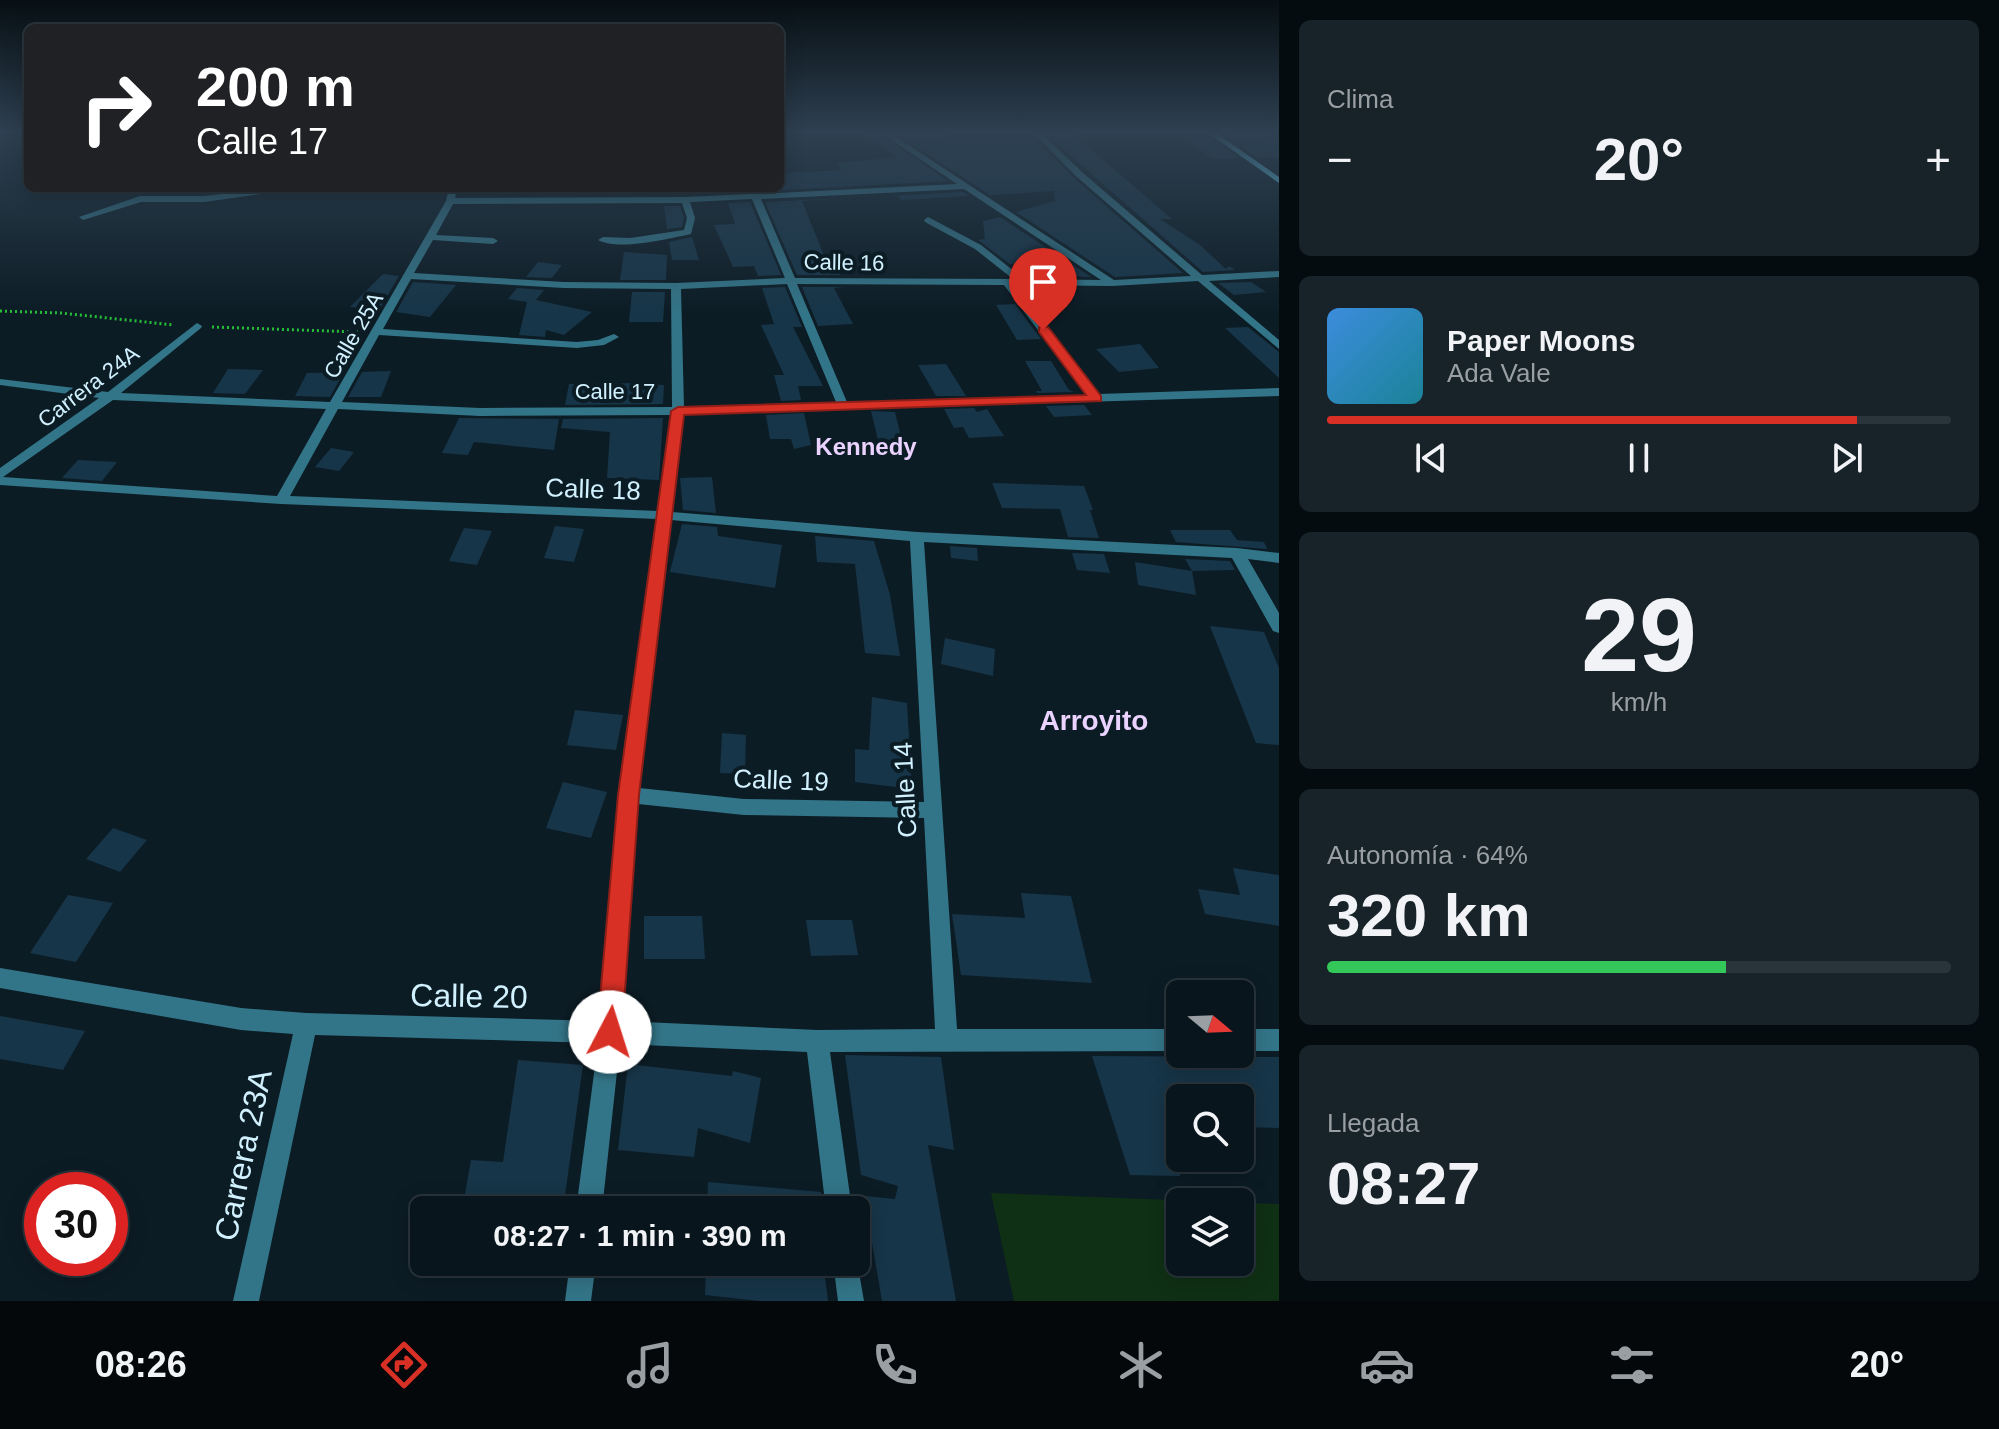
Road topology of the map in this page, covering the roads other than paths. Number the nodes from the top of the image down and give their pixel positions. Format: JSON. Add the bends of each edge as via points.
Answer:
{"nodes":[{"id":1,"x":250,"y":194,"type":"edge"},
{"id":2,"x":452,"y":194,"type":"edge"},
{"id":3,"x":554,"y":194,"type":"edge"},
{"id":4,"x":732,"y":194,"type":"edge"},
{"id":5,"x":754,"y":194,"type":"edge"},
{"id":6,"x":976,"y":194,"type":"edge"},
{"id":7,"x":1102,"y":194,"type":"edge"},
{"id":8,"x":685,"y":200,"type":"junction"},
{"id":9,"x":450,"y":201,"type":"junction"},
{"id":10,"x":552,"y":202,"type":"junction"},
{"id":11,"x":83,"y":217,"type":"dead end"},
{"id":12,"x":928,"y":220,"type":"dead end"},
{"id":13,"x":428,"y":237,"type":"junction"},
{"id":14,"x":603,"y":240,"type":"dead end"},
{"id":15,"x":493,"y":241,"type":"dead end"},
{"id":16,"x":1279,"y":274,"type":"edge"},
{"id":17,"x":409,"y":276,"type":"junction"},
{"id":18,"x":1201,"y":278,"type":"junction"},
{"id":19,"x":790,"y":281,"type":"junction"},
{"id":20,"x":1022,"y":283,"type":"junction"},
{"id":21,"x":1112,"y":283,"type":"junction"},
{"id":22,"x":1008,"y":284,"type":"junction"},
{"id":23,"x":676,"y":286,"type":"junction"},
{"id":24,"x":197,"y":326,"type":"dead end"},
{"id":25,"x":378,"y":332,"type":"junction"},
{"id":26,"x":614,"y":337,"type":"dead end"},
{"id":27,"x":1279,"y":346,"type":"edge"},
{"id":28,"x":0,"y":382,"type":"edge"},
{"id":29,"x":1279,"y":392,"type":"edge"},
{"id":30,"x":110,"y":396,"type":"junction"},
{"id":31,"x":1096,"y":398,"type":"junction"},
{"id":32,"x":336,"y":405,"type":"junction"},
{"id":33,"x":843,"y":406,"type":"junction"},
{"id":34,"x":678,"y":411,"type":"junction"},
{"id":35,"x":0,"y":474,"type":"edge"},
{"id":36,"x":0,"y":481,"type":"edge"},
{"id":37,"x":281,"y":500,"type":"junction"},
{"id":38,"x":662,"y":515,"type":"junction"},
{"id":39,"x":917,"y":537,"type":"junction"},
{"id":40,"x":1237,"y":553,"type":"junction"},
{"id":41,"x":1279,"y":558,"type":"edge"},
{"id":42,"x":1279,"y":627,"type":"edge"},
{"id":43,"x":629,"y":795,"type":"junction"},
{"id":44,"x":931,"y":810,"type":"junction"},
{"id":45,"x":0,"y":978,"type":"edge"},
{"id":46,"x":306,"y":1024,"type":"junction"},
{"id":47,"x":610,"y":1032,"type":"junction"},
{"id":48,"x":947,"y":1040,"type":"junction"},
{"id":49,"x":1166,"y":1040,"type":"edge"},
{"id":50,"x":1254,"y":1040,"type":"edge"},
{"id":51,"x":1279,"y":1040,"type":"edge"},
{"id":52,"x":817,"y":1041,"type":"junction"},
{"id":53,"x":591,"y":1196,"type":"edge"},
{"id":54,"x":837,"y":1196,"type":"edge"},
{"id":55,"x":581,"y":1276,"type":"edge"},
{"id":56,"x":848,"y":1276,"type":"edge"},
{"id":57,"x":246,"y":1301,"type":"edge"},
{"id":58,"x":578,"y":1301,"type":"edge"},
{"id":59,"x":851,"y":1301,"type":"edge"}],
"edges":[{"from":1,"to":11,"type":"street","via":[[140,199]]},
{"from":2,"to":9,"type":"street","name":"Calle 25A"},
{"from":3,"to":10,"type":"street"},
{"from":4,"to":8,"type":"street"},
{"from":5,"to":19,"type":"street"},
{"from":6,"to":21,"type":"street"},
{"from":7,"to":18,"type":"street"},
{"from":8,"to":10,"type":"street"},
{"from":8,"to":14,"type":"street","via":[[691,218],[688,232]]},
{"from":9,"to":10,"type":"street"},
{"from":9,"to":13,"type":"street","name":"Calle 25A"},
{"from":12,"to":20,"type":"street","via":[[965,238]]},
{"from":13,"to":15,"type":"street"},
{"from":13,"to":17,"type":"street","name":"Calle 25A"},
{"from":16,"to":18,"type":"street","name":"Calle 16"},
{"from":17,"to":23,"type":"street","name":"Calle 16"},
{"from":17,"to":25,"type":"street","name":"Calle 25A"},
{"from":18,"to":21,"type":"street","name":"Calle 16"},
{"from":18,"to":27,"type":"street"},
{"from":19,"to":22,"type":"street","name":"Calle 16"},
{"from":19,"to":23,"type":"street","name":"Calle 16"},
{"from":19,"to":33,"type":"street"},
{"from":20,"to":21,"type":"street","name":"Calle 16"},
{"from":20,"to":22,"type":"street","name":"Calle 16"},
{"from":22,"to":31,"type":"street"},
{"from":23,"to":34,"type":"street"},
{"from":24,"to":30,"type":"street","name":"Carrera 24A"},
{"from":25,"to":26,"type":"street","via":[[577,345]]},
{"from":25,"to":32,"type":"street","name":"Calle 25A"},
{"from":28,"to":30,"type":"street","name":"Calle 17"},
{"from":29,"to":31,"type":"street","name":"Calle 17"},
{"from":30,"to":32,"type":"street","name":"Calle 17"},
{"from":30,"to":35,"type":"street","name":"Carrera 24A"},
{"from":31,"to":33,"type":"street","name":"Calle 17"},
{"from":32,"to":34,"type":"street","name":"Calle 17","via":[[480,412]]},
{"from":32,"to":37,"type":"street","name":"Calle 25A"},
{"from":33,"to":34,"type":"street","name":"Calle 17"},
{"from":34,"to":38,"type":"street"},
{"from":36,"to":37,"type":"street","name":"Calle 18"},
{"from":37,"to":38,"type":"street","name":"Calle 18"},
{"from":38,"to":39,"type":"street","name":"Calle 18"},
{"from":38,"to":43,"type":"street"},
{"from":39,"to":40,"type":"street","name":"Calle 18"},
{"from":39,"to":44,"type":"street","name":"Calle 14"},
{"from":40,"to":41,"type":"street","name":"Calle 18"},
{"from":40,"to":42,"type":"street"},
{"from":43,"to":44,"type":"street","name":"Calle 19","via":[[744,807]]},
{"from":43,"to":47,"type":"street"},
{"from":44,"to":48,"type":"street","name":"Calle 14"},
{"from":45,"to":46,"type":"street","name":"Calle 20","via":[[241,1019]]},
{"from":46,"to":47,"type":"street","name":"Calle 20"},
{"from":46,"to":57,"type":"street","name":"Carrera 23A"},
{"from":47,"to":52,"type":"street","name":"Calle 20"},
{"from":47,"to":53,"type":"street"},
{"from":48,"to":49,"type":"street","name":"Calle 20"},
{"from":48,"to":52,"type":"street","name":"Calle 20"},
{"from":50,"to":51,"type":"street"},
{"from":52,"to":54,"type":"street"},
{"from":55,"to":58,"type":"street"},
{"from":56,"to":59,"type":"street"}]}
